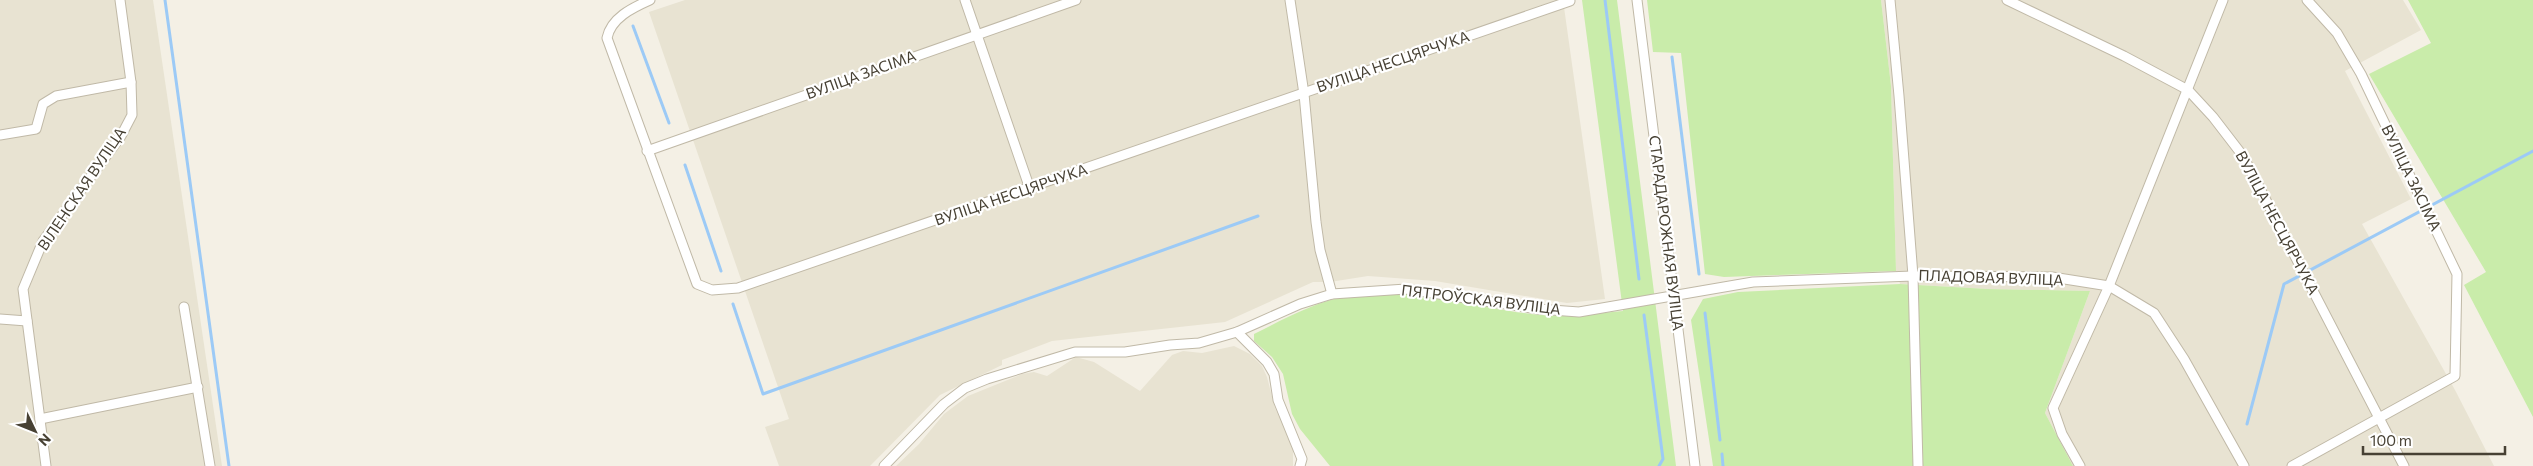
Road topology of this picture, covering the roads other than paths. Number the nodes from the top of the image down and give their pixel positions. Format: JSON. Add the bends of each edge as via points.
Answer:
{"nodes":[{"id":1,"x":120,"y":0,"type":"edge"},
{"id":2,"x":650,"y":0,"type":"edge"},
{"id":3,"x":965,"y":0,"type":"edge"},
{"id":4,"x":1076,"y":0,"type":"edge"},
{"id":5,"x":1290,"y":0,"type":"edge"},
{"id":6,"x":1637,"y":0,"type":"edge"},
{"id":7,"x":1890,"y":0,"type":"edge"},
{"id":8,"x":2007,"y":0,"type":"edge"},
{"id":9,"x":2223,"y":0,"type":"edge"},
{"id":10,"x":2307,"y":0,"type":"edge"},
{"id":11,"x":1570,"y":1,"type":"edge"},
{"id":12,"x":977,"y":34,"type":"junction"},
{"id":13,"x":131,"y":82,"type":"junction"},
{"id":14,"x":2188,"y":90,"type":"junction"},
{"id":15,"x":1304,"y":94,"type":"junction"},
{"id":16,"x":0,"y":135,"type":"edge"},
{"id":17,"x":647,"y":151,"type":"junction"},
{"id":18,"x":1030,"y":189,"type":"junction"},
{"id":19,"x":1913,"y":276,"type":"junction"},
{"id":20,"x":2109,"y":286,"type":"junction"},
{"id":21,"x":1332,"y":294,"type":"junction"},
{"id":22,"x":1674,"y":295,"type":"junction"},
{"id":23,"x":184,"y":307,"type":"dead end"},
{"id":24,"x":0,"y":319,"type":"edge"},
{"id":25,"x":27,"y":321,"type":"junction"},
{"id":26,"x":1237,"y":332,"type":"junction"},
{"id":27,"x":198,"y":387,"type":"junction"},
{"id":28,"x":40,"y":419,"type":"junction"},
{"id":29,"x":2379,"y":420,"type":"junction"},
{"id":30,"x":46,"y":466,"type":"edge"},
{"id":31,"x":210,"y":466,"type":"edge"},
{"id":32,"x":884,"y":466,"type":"edge"},
{"id":33,"x":1300,"y":466,"type":"edge"},
{"id":34,"x":1695,"y":466,"type":"edge"},
{"id":35,"x":1918,"y":466,"type":"edge"},
{"id":36,"x":2080,"y":466,"type":"edge"},
{"id":37,"x":2244,"y":466,"type":"edge"},
{"id":38,"x":2292,"y":466,"type":"edge"},
{"id":39,"x":2404,"y":466,"type":"edge"}],
"edges":[{"from":1,"to":13,"type":"street","name":"ВІЛЕНСКАЯ ВУЛІЦА"},
{"from":2,"to":17,"type":"street","name":"ВУЛІЦА НЕСЦЯРЧУКА","via":[[621,16],[612,25],[607,38]]},
{"from":3,"to":12,"type":"street"},
{"from":4,"to":12,"type":"street","name":"ВУЛІЦА ЗАСІМА"},
{"from":5,"to":15,"type":"street"},
{"from":6,"to":22,"type":"street","name":"СТАРАДАРОЖНАЯ ВУЛІЦА"},
{"from":7,"to":19,"type":"street"},
{"from":8,"to":14,"type":"street","name":"ВУЛІЦА НЕСЦЯРЧУКА"},
{"from":9,"to":14,"type":"street"},
{"from":10,"to":29,"type":"street","name":"ВУЛІЦА ЗАСІМА","via":[[2337,33],[2361,74],[2457,274],[2455,376]]},
{"from":11,"to":15,"type":"street","name":"ВУЛІЦА НЕСЦЯРЧУКА"},
{"from":12,"to":17,"type":"street","name":"ВУЛІЦА ЗАСІМА"},
{"from":12,"to":18,"type":"street"},
{"from":13,"to":16,"type":"street","via":[[56,96],[43,104],[36,129]]},
{"from":13,"to":25,"type":"street","name":"ВІЛЕНСКАЯ ВУЛІЦА","via":[[132,114],[121,136],[43,241],[23,288]]},
{"from":14,"to":20,"type":"street"},
{"from":14,"to":29,"type":"street","name":"ВУЛІЦА НЕСЦЯРЧУКА","via":[[2244,156]]},
{"from":15,"to":18,"type":"street","name":"ВУЛІЦА НЕСЦЯРЧУКА"},
{"from":15,"to":21,"type":"street","via":[[1316,222]]},
{"from":17,"to":18,"type":"street","name":"ВУЛІЦА НЕСЦЯРЧУКА","via":[[697,284],[712,290],[738,288]]},
{"from":19,"to":20,"type":"street","name":"ПЛАДОВАЯ ВУЛІЦА","via":[[2052,277]]},
{"from":19,"to":22,"type":"street","name":"ПЛАДОВАЯ ВУЛІЦА","via":[[1753,282]]},
{"from":19,"to":35,"type":"street"},
{"from":20,"to":36,"type":"street","via":[[2053,408],[2062,434]]},
{"from":20,"to":37,"type":"street","name":"ПЛАДОВАЯ ВУЛІЦА","via":[[2154,313],[2184,359]]},
{"from":21,"to":22,"type":"street","name":"ПЯТРОЎСКАЯ ВУЛІЦА","via":[[1406,289],[1579,312]]},
{"from":21,"to":26,"type":"street","name":"ПЯТРОЎСКАЯ ВУЛІЦА","via":[[1300,304]]},
{"from":22,"to":34,"type":"street","name":"СТАРАДАРОЖНАЯ ВУЛІЦА"},
{"from":23,"to":27,"type":"street"},
{"from":24,"to":25,"type":"street"},
{"from":25,"to":28,"type":"street","name":"ВІЛЕНСКАЯ ВУЛІЦА"},
{"from":26,"to":32,"type":"street","name":"ПЯТРОЎСКАЯ ВУЛІЦА","via":[[1199,343],[1125,352],[1075,352],[987,379],[965,388],[944,404]]},
{"from":26,"to":33,"type":"street","via":[[1267,362],[1274,374],[1278,400],[1302,458]]},
{"from":27,"to":28,"type":"street"},
{"from":27,"to":31,"type":"street"},
{"from":28,"to":30,"type":"street","name":"ВІЛЕНСКАЯ ВУЛІЦА"},
{"from":29,"to":38,"type":"street"},
{"from":29,"to":39,"type":"street","name":"ВУЛІЦА НЕСЦЯРЧУКА"}]}
